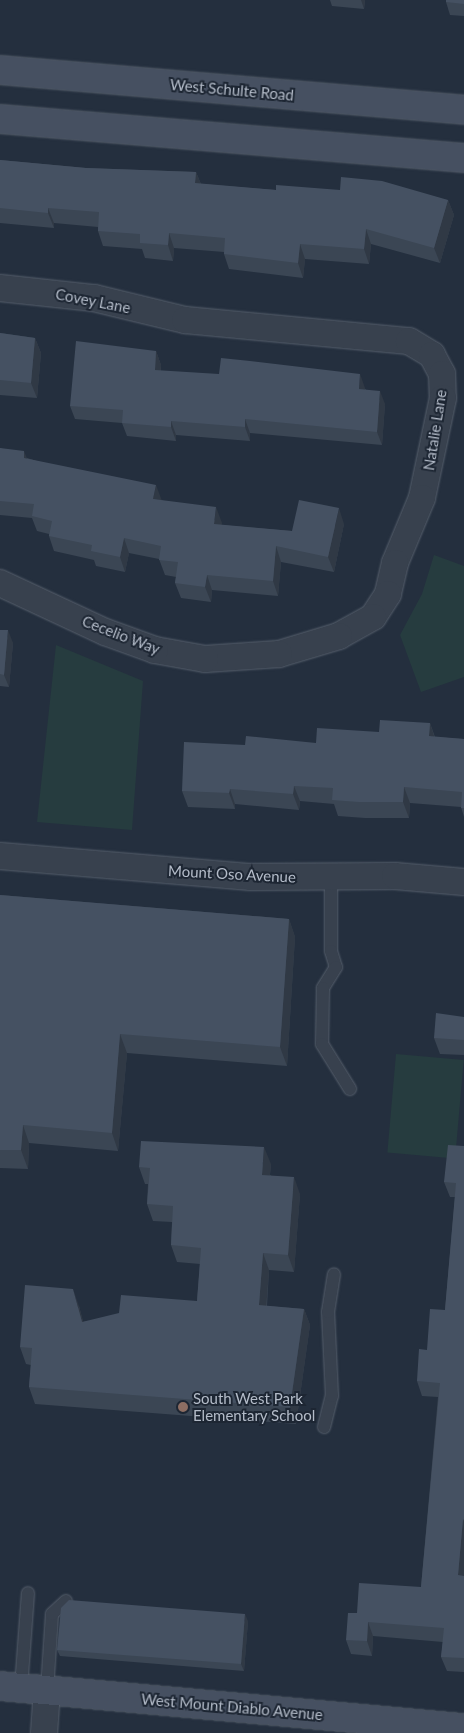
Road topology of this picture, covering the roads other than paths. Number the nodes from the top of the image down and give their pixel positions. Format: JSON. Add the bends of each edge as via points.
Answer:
{"nodes":[{"id":1,"x":0,"y":70,"type":"edge"},
{"id":2,"x":464,"y":110,"type":"edge"},
{"id":3,"x":0,"y":118,"type":"edge"},
{"id":4,"x":464,"y":158,"type":"edge"},
{"id":5,"x":0,"y":288,"type":"edge"},
{"id":6,"x":185,"y":320,"type":"joint"},
{"id":7,"x":0,"y":583,"type":"edge"},
{"id":8,"x":279,"y":654,"type":"joint"},
{"id":9,"x":0,"y":856,"type":"edge"},
{"id":10,"x":331,"y":877,"type":"junction"},
{"id":11,"x":464,"y":882,"type":"edge"},
{"id":12,"x":350,"y":1089,"type":"dead end"},
{"id":13,"x":334,"y":1274,"type":"dead end"},
{"id":14,"x":324,"y":1428,"type":"dead end"},
{"id":15,"x":28,"y":1593,"type":"dead end"},
{"id":16,"x":66,"y":1601,"type":"edge"},
{"id":17,"x":22,"y":1688,"type":"edge"},
{"id":18,"x":353,"y":1725,"type":"edge"},
{"id":19,"x":464,"y":1728,"type":"edge"},
{"id":20,"x":44,"y":1733,"type":"edge"}],
"edges":[{"from":1,"to":2,"type":"main road","name":"West Schulte Road"},
{"from":3,"to":4,"type":"main road"},
{"from":5,"to":6,"type":"street","name":"Covey Lane","via":[[94,298]]},
{"from":6,"to":8,"type":"street","name":"Natalie Lane","via":[[409,341],[432,355],[442,374],[443,398],[431,464],[388,594],[373,617],[339,636]]},
{"from":7,"to":8,"type":"street","name":"Cecelio Way","via":[[155,650],[205,659]]},
{"from":9,"to":10,"type":"street","name":"Mount Oso Avenue","via":[[251,878]]},
{"from":10,"to":11,"type":"street","name":"Mount Oso Avenue"},
{"from":10,"to":12,"type":"lane","via":[[331,952],[336,967],[323,988],[322,1044]]},
{"from":13,"to":14,"type":"lane","via":[[328,1312],[333,1382]]},
{"from":15,"to":17,"type":"lane"},
{"from":16,"to":17,"type":"lane","via":[[52,1614]]},
{"from":17,"to":18,"type":"main road","name":"West Mount Diablo Avenue"},
{"from":17,"to":20,"type":"street"},
{"from":18,"to":19,"type":"main road","name":"West Mount Diablo Avenue"}]}
